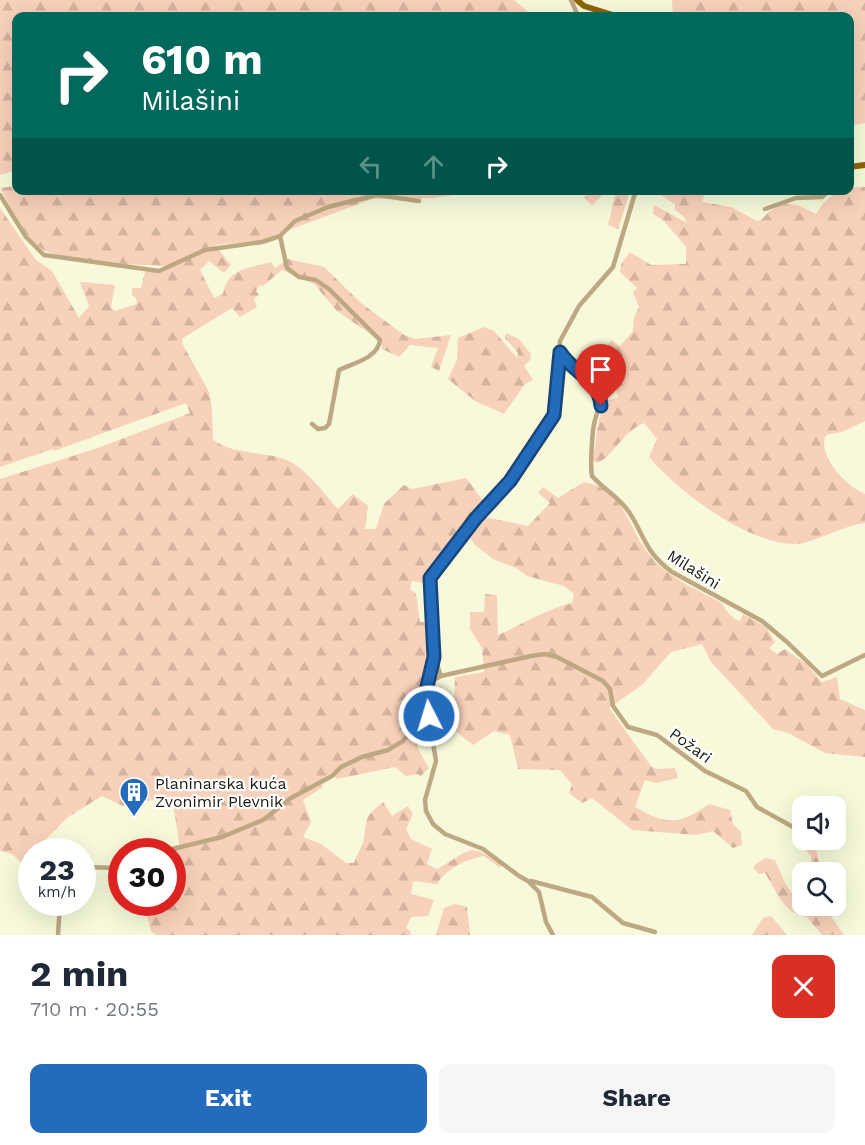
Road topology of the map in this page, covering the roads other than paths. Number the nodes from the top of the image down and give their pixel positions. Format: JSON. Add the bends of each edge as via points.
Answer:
{"nodes":[{"id":1,"x":578,"y":0,"type":"edge"},
{"id":2,"x":603,"y":12,"type":"edge"},
{"id":3,"x":0,"y":195,"type":"edge"},
{"id":4,"x":635,"y":195,"type":"edge"},
{"id":5,"x":824,"y":195,"type":"edge"},
{"id":6,"x":419,"y":201,"type":"dead end"},
{"id":7,"x":765,"y":209,"type":"dead end"},
{"id":8,"x":280,"y":236,"type":"junction"},
{"id":9,"x":560,"y":352,"type":"junction"},
{"id":10,"x":312,"y":424,"type":"dead end"},
{"id":11,"x":865,"y":655,"type":"edge"},
{"id":12,"x":434,"y":657,"type":"junction"},
{"id":13,"x":441,"y":676,"type":"junction"},
{"id":14,"x":428,"y":683,"type":"junction"},
{"id":15,"x":425,"y":695,"type":"junction"},
{"id":16,"x":792,"y":826,"type":"edge"},
{"id":17,"x":186,"y":846,"type":"edge"},
{"id":18,"x":528,"y":880,"type":"junction"},
{"id":19,"x":59,"y":916,"type":"edge"},
{"id":20,"x":655,"y":932,"type":"dead end"},
{"id":21,"x":58,"y":935,"type":"edge"},
{"id":22,"x":553,"y":935,"type":"edge"}],
"edges":[{"from":1,"to":2,"type":"main road"},
{"from":3,"to":8,"type":"street","via":[[32,245],[52,257],[159,271],[205,250]]},
{"from":4,"to":9,"type":"street","via":[[613,267],[569,322],[560,341]]},
{"from":5,"to":7,"type":"street","via":[[796,198]]},
{"from":6,"to":8,"type":"street","via":[[377,195],[328,207],[295,221]]},
{"from":8,"to":10,"type":"street","via":[[287,268],[329,289],[380,340],[373,354],[339,370],[329,424],[318,429]]},
{"from":9,"to":11,"type":"street","name":"Milašini","via":[[596,388],[600,399],[593,430],[592,476],[625,506],[659,562],[762,621],[822,676]]},
{"from":9,"to":12,"type":"street","via":[[554,415],[510,481],[430,578]]},
{"from":12,"to":13,"type":"street"},
{"from":12,"to":14,"type":"street"},
{"from":13,"to":14,"type":"street","name":"Požari"},
{"from":13,"to":16,"type":"street","name":"Požari","via":[[545,654],[556,657],[603,681],[610,689],[613,706],[628,727],[657,735],[705,771],[746,791],[758,807]]},
{"from":14,"to":15,"type":"street"},
{"from":15,"to":17,"type":"street","via":[[403,741],[341,766],[332,776],[291,798],[264,820]]},
{"from":15,"to":18,"type":"street","via":[[436,762],[425,800],[433,824],[445,834],[483,849]]},
{"from":18,"to":20,"type":"street","via":[[592,897],[623,923]]},
{"from":18,"to":22,"type":"street","via":[[539,892]]},
{"from":19,"to":21,"type":"street"}]}
